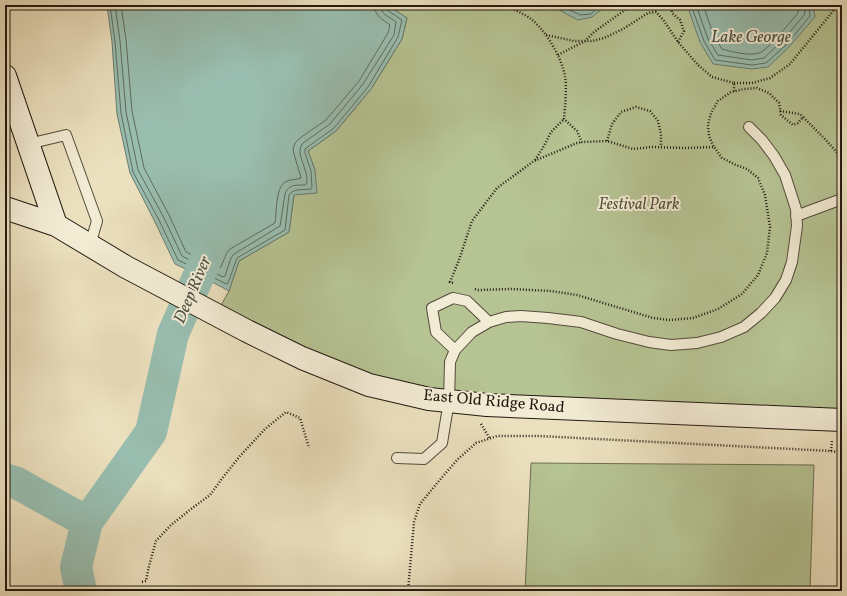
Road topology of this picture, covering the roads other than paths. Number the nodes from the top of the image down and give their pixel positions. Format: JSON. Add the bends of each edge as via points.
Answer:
{"nodes":[{"id":1,"x":5,"y":76,"type":"edge"},
{"id":2,"x":748,"y":126,"type":"dead end"},
{"id":3,"x":28,"y":144,"type":"junction"},
{"id":4,"x":842,"y":199,"type":"edge"},
{"id":5,"x":5,"y":208,"type":"edge"},
{"id":6,"x":796,"y":216,"type":"junction"},
{"id":7,"x":56,"y":225,"type":"junction"},
{"id":8,"x":90,"y":245,"type":"junction"},
{"id":9,"x":489,"y":322,"type":"junction"},
{"id":10,"x":455,"y":350,"type":"junction"},
{"id":11,"x":449,"y":401,"type":"junction"},
{"id":12,"x":842,"y":420,"type":"edge"},
{"id":13,"x":397,"y":458,"type":"dead end"}],
"edges":[{"from":1,"to":3,"type":"street"},
{"from":2,"to":6,"type":"lane","via":[[762,140],[785,174]]},
{"from":3,"to":7,"type":"street"},
{"from":3,"to":8,"type":"lane","via":[[66,135],[97,221]]},
{"from":4,"to":6,"type":"lane"},
{"from":5,"to":7,"type":"street","name":"East Old Ridge Road"},
{"from":6,"to":9,"type":"lane","via":[[792,262],[786,280],[775,298],[744,327],[720,337],[697,343],[671,345],[617,334],[581,322],[521,316]]},
{"from":7,"to":8,"type":"street","name":"East Old Ridge Road"},
{"from":8,"to":11,"type":"street","name":"East Old Ridge Road","via":[[126,267],[302,358],[369,385]]},
{"from":9,"to":10,"type":"lane","via":[[472,332]]},
{"from":9,"to":10,"type":"lane","via":[[467,301],[453,298],[432,308],[436,332]]},
{"from":10,"to":11,"type":"lane","via":[[450,362]]},
{"from":11,"to":12,"type":"street","name":"East Old Ridge Road","via":[[487,405]]},
{"from":11,"to":13,"type":"lane","via":[[442,443],[424,459]]}]}
